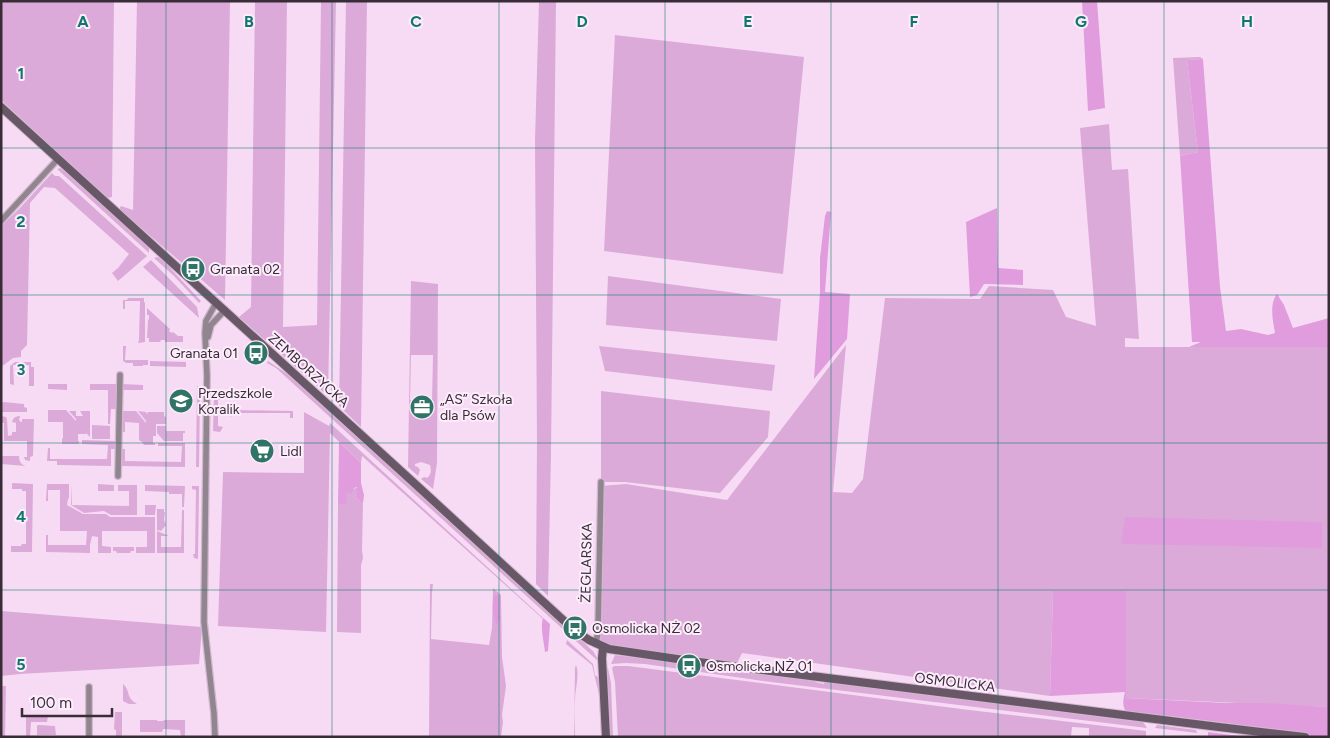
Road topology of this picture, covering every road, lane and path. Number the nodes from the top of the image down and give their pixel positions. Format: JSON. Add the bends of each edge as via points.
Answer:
{"nodes":[{"id":1,"x":1,"y":107,"type":"edge"},
{"id":2,"x":58,"y":159,"type":"junction"},
{"id":3,"x":1,"y":221,"type":"edge"},
{"id":4,"x":216,"y":303,"type":"junction"},
{"id":5,"x":224,"y":310,"type":"junction"},
{"id":6,"x":206,"y":344,"type":"junction"},
{"id":7,"x":120,"y":375,"type":"dead end"},
{"id":8,"x":118,"y":476,"type":"dead end"},
{"id":9,"x":601,"y":482,"type":"dead end"},
{"id":10,"x":600,"y":646,"type":"junction"},
{"id":11,"x":89,"y":688,"type":"dead end"},
{"id":12,"x":89,"y":737,"type":"edge"},
{"id":13,"x":215,"y":737,"type":"edge"},
{"id":14,"x":606,"y":737,"type":"edge"},
{"id":15,"x":1305,"y":737,"type":"edge"}],
"edges":[{"from":1,"to":2,"type":"street","name":"ZEMBORZYCKA"},
{"from":2,"to":3,"type":"street"},
{"from":2,"to":4,"type":"street","name":"ZEMBORZYCKA"},
{"from":4,"to":5,"type":"street","name":"ZEMBORZYCKA"},
{"from":4,"to":6,"type":"street","via":[[206,324]]},
{"from":5,"to":6,"type":"street","via":[[211,326]]},
{"from":5,"to":10,"type":"street","name":"ZEMBORZYCKA","via":[[574,630]]},
{"from":6,"to":13,"type":"street","via":[[204,627]]},
{"from":7,"to":8,"type":"street"},
{"from":9,"to":10,"type":"street","name":"ŻEGLARSKA"},
{"from":10,"to":14,"type":"street","name":"ŻEGLARSKA"},
{"from":10,"to":15,"type":"street","name":"OSMOLICKA","via":[[621,652],[758,670]]},
{"from":11,"to":12,"type":"street"}]}
